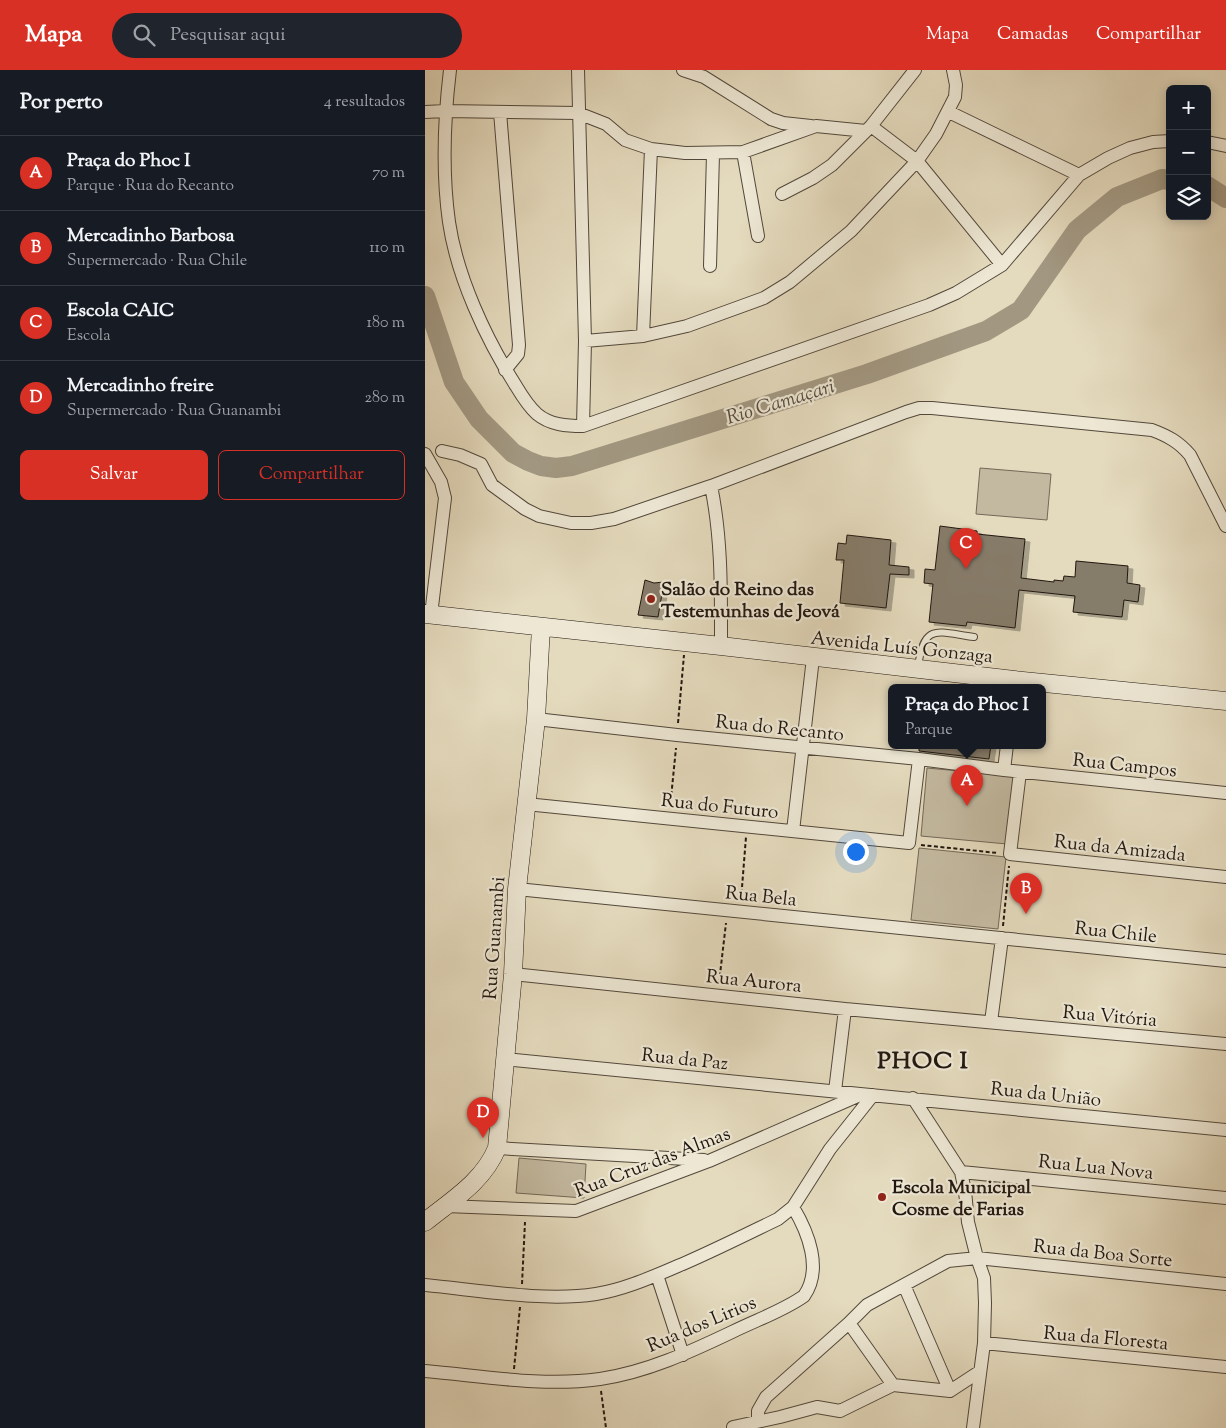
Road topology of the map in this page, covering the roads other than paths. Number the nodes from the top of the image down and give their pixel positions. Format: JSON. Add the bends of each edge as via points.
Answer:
{"nodes":[{"id":1,"x":450,"y":70,"type":"edge"},
{"id":2,"x":578,"y":70,"type":"edge"},
{"id":3,"x":683,"y":70,"type":"edge"},
{"id":4,"x":915,"y":70,"type":"edge"},
{"id":5,"x":953,"y":70,"type":"edge"},
{"id":6,"x":445,"y":111,"type":"junction"},
{"id":7,"x":425,"y":112,"type":"edge"},
{"id":8,"x":500,"y":112,"type":"junction"},
{"id":9,"x":949,"y":112,"type":"junction"},
{"id":10,"x":578,"y":113,"type":"junction"},
{"id":11,"x":816,"y":126,"type":"junction"},
{"id":12,"x":868,"y":129,"type":"junction"},
{"id":13,"x":1166,"y":141,"type":"edge"},
{"id":14,"x":1211,"y":143,"type":"edge"},
{"id":15,"x":1226,"y":146,"type":"edge"},
{"id":16,"x":651,"y":149,"type":"junction"},
{"id":17,"x":743,"y":152,"type":"junction"},
{"id":18,"x":713,"y":154,"type":"junction"},
{"id":19,"x":917,"y":161,"type":"junction"},
{"id":20,"x":1079,"y":175,"type":"junction"},
{"id":21,"x":782,"y":194,"type":"dead end"},
{"id":22,"x":759,"y":236,"type":"dead end"},
{"id":23,"x":1001,"y":265,"type":"junction"},
{"id":24,"x":710,"y":266,"type":"dead end"},
{"id":25,"x":643,"y":336,"type":"junction"},
{"id":26,"x":585,"y":342,"type":"junction"},
{"id":27,"x":505,"y":370,"type":"junction"},
{"id":28,"x":583,"y":426,"type":"junction"},
{"id":29,"x":442,"y":451,"type":"dead end"},
{"id":30,"x":425,"y":454,"type":"edge"},
{"id":31,"x":711,"y":486,"type":"junction"},
{"id":32,"x":1226,"y":526,"type":"edge"},
{"id":33,"x":428,"y":615,"type":"edge"},
{"id":34,"x":541,"y":627,"type":"junction"},
{"id":35,"x":975,"y":637,"type":"dead end"},
{"id":36,"x":721,"y":646,"type":"junction"},
{"id":37,"x":813,"y":658,"type":"junction"},
{"id":38,"x":918,"y":669,"type":"junction"},
{"id":39,"x":1014,"y":684,"type":"edge"},
{"id":40,"x":1046,"y":687,"type":"edge"},
{"id":41,"x":1226,"y":701,"type":"edge"},
{"id":42,"x":536,"y":719,"type":"junction"},
{"id":43,"x":802,"y":748,"type":"junction"},
{"id":44,"x":1007,"y":749,"type":"edge"},
{"id":45,"x":919,"y":759,"type":"junction"},
{"id":46,"x":1004,"y":770,"type":"junction"},
{"id":47,"x":1020,"y":772,"type":"junction"},
{"id":48,"x":1226,"y":793,"type":"edge"},
{"id":49,"x":526,"y":804,"type":"junction"},
{"id":50,"x":793,"y":831,"type":"junction"},
{"id":51,"x":1226,"y":877,"type":"edge"},
{"id":52,"x":517,"y":888,"type":"junction"},
{"id":53,"x":1002,"y":938,"type":"junction"},
{"id":54,"x":1226,"y":962,"type":"edge"},
{"id":55,"x":513,"y":974,"type":"junction"},
{"id":56,"x":845,"y":1009,"type":"junction"},
{"id":57,"x":991,"y":1022,"type":"junction"},
{"id":58,"x":1226,"y":1044,"type":"edge"},
{"id":59,"x":504,"y":1059,"type":"junction"},
{"id":60,"x":835,"y":1091,"type":"junction"},
{"id":61,"x":868,"y":1094,"type":"junction"},
{"id":62,"x":913,"y":1098,"type":"junction"},
{"id":63,"x":1226,"y":1130,"type":"edge"},
{"id":64,"x":497,"y":1148,"type":"junction"},
{"id":65,"x":709,"y":1161,"type":"junction"},
{"id":66,"x":961,"y":1172,"type":"junction"},
{"id":67,"x":1226,"y":1198,"type":"edge"},
{"id":68,"x":445,"y":1206,"type":"junction"},
{"id":69,"x":793,"y":1207,"type":"junction"},
{"id":70,"x":425,"y":1222,"type":"edge"},
{"id":71,"x":977,"y":1258,"type":"junction"},
{"id":72,"x":657,"y":1275,"type":"junction"},
{"id":73,"x":1226,"y":1284,"type":"edge"},
{"id":74,"x":425,"y":1285,"type":"edge"},
{"id":75,"x":904,"y":1285,"type":"junction"},
{"id":76,"x":849,"y":1323,"type":"junction"},
{"id":77,"x":983,"y":1343,"type":"junction"},
{"id":78,"x":683,"y":1355,"type":"junction"},
{"id":79,"x":1226,"y":1367,"type":"edge"},
{"id":80,"x":425,"y":1371,"type":"edge"},
{"id":81,"x":979,"y":1372,"type":"junction"},
{"id":82,"x":893,"y":1385,"type":"junction"},
{"id":83,"x":950,"y":1391,"type":"junction"},
{"id":84,"x":758,"y":1421,"type":"junction"},
{"id":85,"x":731,"y":1427,"type":"edge"},
{"id":86,"x":973,"y":1428,"type":"edge"}],
"edges":[{"from":1,"to":6,"type":"street"},
{"from":2,"to":10,"type":"street"},
{"from":3,"to":11,"type":"street","via":[[704,77],[771,119]]},
{"from":4,"to":12,"type":"street"},
{"from":5,"to":9,"type":"street","via":[[956,90]]},
{"from":6,"to":7,"type":"street"},
{"from":6,"to":8,"type":"street"},
{"from":6,"to":27,"type":"street","via":[[449,223],[475,308]]},
{"from":8,"to":10,"type":"street"},
{"from":8,"to":27,"type":"street","via":[[519,346],[518,354]]},
{"from":9,"to":19,"type":"street"},
{"from":9,"to":20,"type":"street"},
{"from":10,"to":16,"type":"street","via":[[606,124],[625,140]]},
{"from":10,"to":26,"type":"street"},
{"from":11,"to":12,"type":"street"},
{"from":11,"to":17,"type":"street"},
{"from":12,"to":19,"type":"street"},
{"from":12,"to":21,"type":"street","via":[[824,172]]},
{"from":13,"to":20,"type":"street","via":[[1130,148]]},
{"from":14,"to":15,"type":"street"},
{"from":16,"to":18,"type":"street"},
{"from":16,"to":25,"type":"street"},
{"from":17,"to":18,"type":"street"},
{"from":17,"to":22,"type":"street"},
{"from":18,"to":24,"type":"street"},
{"from":19,"to":23,"type":"street"},
{"from":19,"to":25,"type":"street","via":[[851,231],[778,290],[705,321]]},
{"from":20,"to":23,"type":"street"},
{"from":23,"to":28,"type":"street","via":[[956,293],[929,305]]},
{"from":25,"to":26,"type":"street"},
{"from":26,"to":28,"type":"street"},
{"from":27,"to":28,"type":"street","via":[[537,415],[565,426]]},
{"from":29,"to":31,"type":"street","via":[[481,464],[492,485],[525,509],[539,516],[571,523],[614,519]]},
{"from":30,"to":33,"type":"street","via":[[441,482],[445,498]]},
{"from":31,"to":32,"type":"street","via":[[906,412],[932,408],[1152,430],[1168,436],[1190,455]]},
{"from":31,"to":36,"type":"street","via":[[719,540]]},
{"from":33,"to":34,"type":"street","name":"Avenida Luís Gonzaga"},
{"from":34,"to":36,"type":"street","name":"Avenida Luís Gonzaga"},
{"from":34,"to":42,"type":"street","name":"Rua Guanambi"},
{"from":35,"to":38,"type":"lane","via":[[937,632],[929,635],[924,642]]},
{"from":36,"to":37,"type":"street","name":"Avenida Luís Gonzaga"},
{"from":37,"to":38,"type":"street","name":"Avenida Luís Gonzaga"},
{"from":37,"to":43,"type":"street"},
{"from":38,"to":39,"type":"street","name":"Avenida Luís Gonzaga"},
{"from":40,"to":41,"type":"street","name":"Avenida Luís Gonzaga"},
{"from":42,"to":43,"type":"street","name":"Rua do Recanto"},
{"from":42,"to":49,"type":"street","name":"Rua Guanambi"},
{"from":43,"to":45,"type":"street","name":"Rua do Recanto"},
{"from":43,"to":50,"type":"street"},
{"from":44,"to":46,"type":"street"},
{"from":45,"to":46,"type":"street","name":"Rua do Recanto"},
{"from":45,"to":50,"type":"street","name":"Rua do Futuro","via":[[909,844]]},
{"from":46,"to":47,"type":"street","name":"Rua do Recanto"},
{"from":47,"to":48,"type":"street","name":"Rua Campos"},
{"from":47,"to":51,"type":"street","name":"Rua da Amizada","via":[[1011,854]]},
{"from":49,"to":50,"type":"street","name":"Rua do Futuro"},
{"from":49,"to":52,"type":"street","name":"Rua Guanambi"},
{"from":52,"to":53,"type":"street","name":"Rua Bela"},
{"from":52,"to":55,"type":"street","name":"Rua Guanambi"},
{"from":53,"to":54,"type":"street","name":"Rua Chile"},
{"from":53,"to":57,"type":"street"},
{"from":55,"to":56,"type":"street","name":"Rua Aurora"},
{"from":55,"to":59,"type":"street","name":"Rua Guanambi"},
{"from":56,"to":57,"type":"street","name":"Rua Aurora"},
{"from":56,"to":60,"type":"street"},
{"from":57,"to":58,"type":"street","name":"Rua Vitória"},
{"from":59,"to":60,"type":"street","name":"Rua da Paz"},
{"from":59,"to":64,"type":"street","name":"Rua Guanambi"},
{"from":60,"to":61,"type":"street","name":"Rua da Paz"},
{"from":61,"to":62,"type":"street","name":"Rua da União"},
{"from":61,"to":65,"type":"street","name":"Rua Cruz das Almas"},
{"from":61,"to":69,"type":"street"},
{"from":62,"to":63,"type":"street","name":"Rua da União"},
{"from":62,"to":66,"type":"street"},
{"from":64,"to":65,"type":"street"},
{"from":64,"to":68,"type":"street","name":"Rua Guanambi","via":[[477,1181]]},
{"from":65,"to":68,"type":"street","name":"Rua Cruz das Almas","via":[[576,1211]]},
{"from":66,"to":67,"type":"street","name":"Rua Lua Nova"},
{"from":66,"to":71,"type":"street"},
{"from":68,"to":70,"type":"street","name":"Rua Guanambi"},
{"from":69,"to":72,"type":"street","via":[[771,1223]]},
{"from":69,"to":78,"type":"street","name":"Rua dos Lirios","via":[[804,1224],[813,1258],[812,1284],[804,1296]]},
{"from":71,"to":73,"type":"street","name":"Rua da Boa Sorte"},
{"from":71,"to":75,"type":"street","name":"Rua da Boa Sorte","via":[[948,1261]]},
{"from":71,"to":77,"type":"street","via":[[985,1287]]},
{"from":72,"to":74,"type":"street","via":[[618,1289],[571,1296]]},
{"from":72,"to":78,"type":"street"},
{"from":75,"to":76,"type":"street","name":"Rua da Boa Sorte","via":[[867,1305]]},
{"from":75,"to":83,"type":"street"},
{"from":76,"to":82,"type":"street"},
{"from":76,"to":84,"type":"street","name":"Rua da Boa Sorte","via":[[766,1397]]},
{"from":77,"to":79,"type":"street","name":"Rua da Floresta"},
{"from":77,"to":81,"type":"street"},
{"from":78,"to":80,"type":"street","name":"Rua dos Lirios","via":[[599,1379],[540,1382]]},
{"from":81,"to":83,"type":"street"},
{"from":81,"to":86,"type":"street"},
{"from":82,"to":83,"type":"street"},
{"from":82,"to":84,"type":"street","via":[[840,1411],[817,1407]]},
{"from":84,"to":85,"type":"street"}]}
